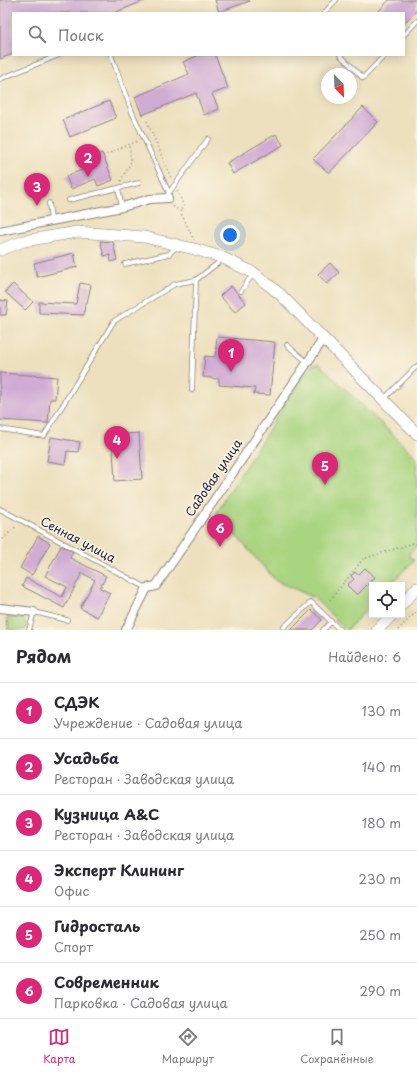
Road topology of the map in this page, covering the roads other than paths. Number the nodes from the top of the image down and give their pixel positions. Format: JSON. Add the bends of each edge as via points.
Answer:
{"nodes":[{"id":1,"x":336,"y":0,"type":"edge"},
{"id":2,"x":325,"y":12,"type":"edge"},
{"id":3,"x":417,"y":21,"type":"edge"},
{"id":4,"x":405,"y":34,"type":"edge"},
{"id":5,"x":57,"y":56,"type":"edge"},
{"id":6,"x":111,"y":56,"type":"edge"},
{"id":7,"x":341,"y":56,"type":"edge"},
{"id":8,"x":384,"y":56,"type":"edge"},
{"id":9,"x":0,"y":79,"type":"edge"},
{"id":10,"x":208,"y":139,"type":"dead end"},
{"id":11,"x":139,"y":183,"type":"dead end"},
{"id":12,"x":118,"y":188,"type":"junction"},
{"id":13,"x":166,"y":196,"type":"junction"},
{"id":14,"x":69,"y":200,"type":"dead end"},
{"id":15,"x":49,"y":203,"type":"dead end"},
{"id":16,"x":122,"y":207,"type":"junction"},
{"id":17,"x":51,"y":221,"type":"junction"},
{"id":18,"x":0,"y":231,"type":"edge"},
{"id":19,"x":178,"y":245,"type":"junction"},
{"id":20,"x":0,"y":250,"type":"edge"},
{"id":21,"x":221,"y":257,"type":"junction"},
{"id":22,"x":125,"y":264,"type":"dead end"},
{"id":23,"x":254,"y":273,"type":"junction"},
{"id":24,"x":196,"y":280,"type":"junction"},
{"id":25,"x":241,"y":291,"type":"dead end"},
{"id":26,"x":324,"y":338,"type":"junction"},
{"id":27,"x":286,"y":345,"type":"dead end"},
{"id":28,"x":306,"y":366,"type":"junction"},
{"id":29,"x":417,"y":366,"type":"edge"},
{"id":30,"x":192,"y":390,"type":"dead end"},
{"id":31,"x":384,"y":400,"type":"junction"},
{"id":32,"x":0,"y":428,"type":"edge"},
{"id":33,"x":417,"y":434,"type":"edge"},
{"id":34,"x":0,"y":509,"type":"edge"},
{"id":35,"x":147,"y":588,"type":"junction"},
{"id":36,"x":417,"y":588,"type":"edge"},
{"id":37,"x":405,"y":601,"type":"edge"},
{"id":38,"x":2,"y":608,"type":"edge"},
{"id":39,"x":34,"y":612,"type":"junction"},
{"id":40,"x":389,"y":618,"type":"edge"},
{"id":41,"x":68,"y":620,"type":"dead end"},
{"id":42,"x":332,"y":622,"type":"junction"},
{"id":43,"x":284,"y":627,"type":"dead end"},
{"id":44,"x":29,"y":630,"type":"edge"},
{"id":45,"x":126,"y":630,"type":"edge"},
{"id":46,"x":324,"y":630,"type":"edge"},
{"id":47,"x":340,"y":630,"type":"edge"},
{"id":48,"x":377,"y":630,"type":"edge"}],
"edges":[{"from":1,"to":2,"type":"lane"},
{"from":3,"to":4,"type":"lane"},
{"from":5,"to":9,"type":"lane"},
{"from":6,"to":13,"type":"lane"},
{"from":7,"to":8,"type":"lane","via":[[362,78]]},
{"from":10,"to":13,"type":"lane"},
{"from":11,"to":12,"type":"lane"},
{"from":12,"to":14,"type":"lane"},
{"from":12,"to":16,"type":"lane"},
{"from":13,"to":16,"type":"street"},
{"from":15,"to":17,"type":"lane"},
{"from":16,"to":17,"type":"street"},
{"from":17,"to":18,"type":"street"},
{"from":19,"to":20,"type":"main road","via":[[144,237],[77,232],[24,242]]},
{"from":19,"to":21,"type":"main road"},
{"from":19,"to":22,"type":"lane","via":[[169,254]]},
{"from":21,"to":23,"type":"main road"},
{"from":21,"to":24,"type":"lane","via":[[218,263]]},
{"from":23,"to":25,"type":"lane"},
{"from":23,"to":26,"type":"main road","via":[[281,295]]},
{"from":24,"to":30,"type":"lane"},
{"from":24,"to":32,"type":"lane","via":[[175,284],[114,321],[44,436]]},
{"from":26,"to":28,"type":"street","name":"Садовая улица"},
{"from":26,"to":31,"type":"main road"},
{"from":27,"to":28,"type":"lane"},
{"from":28,"to":35,"type":"street","name":"Садовая улица","via":[[156,586]]},
{"from":29,"to":31,"type":"lane"},
{"from":31,"to":33,"type":"main road"},
{"from":34,"to":35,"type":"lane","name":"Сенная улица"},
{"from":35,"to":45,"type":"street","name":"Садовая улица"},
{"from":36,"to":37,"type":"main road"},
{"from":38,"to":39,"type":"street"},
{"from":39,"to":41,"type":"lane"},
{"from":39,"to":44,"type":"lane"},
{"from":40,"to":48,"type":"main road"},
{"from":42,"to":43,"type":"lane","via":[[311,602]]},
{"from":42,"to":46,"type":"lane"},
{"from":42,"to":47,"type":"lane"}]}
